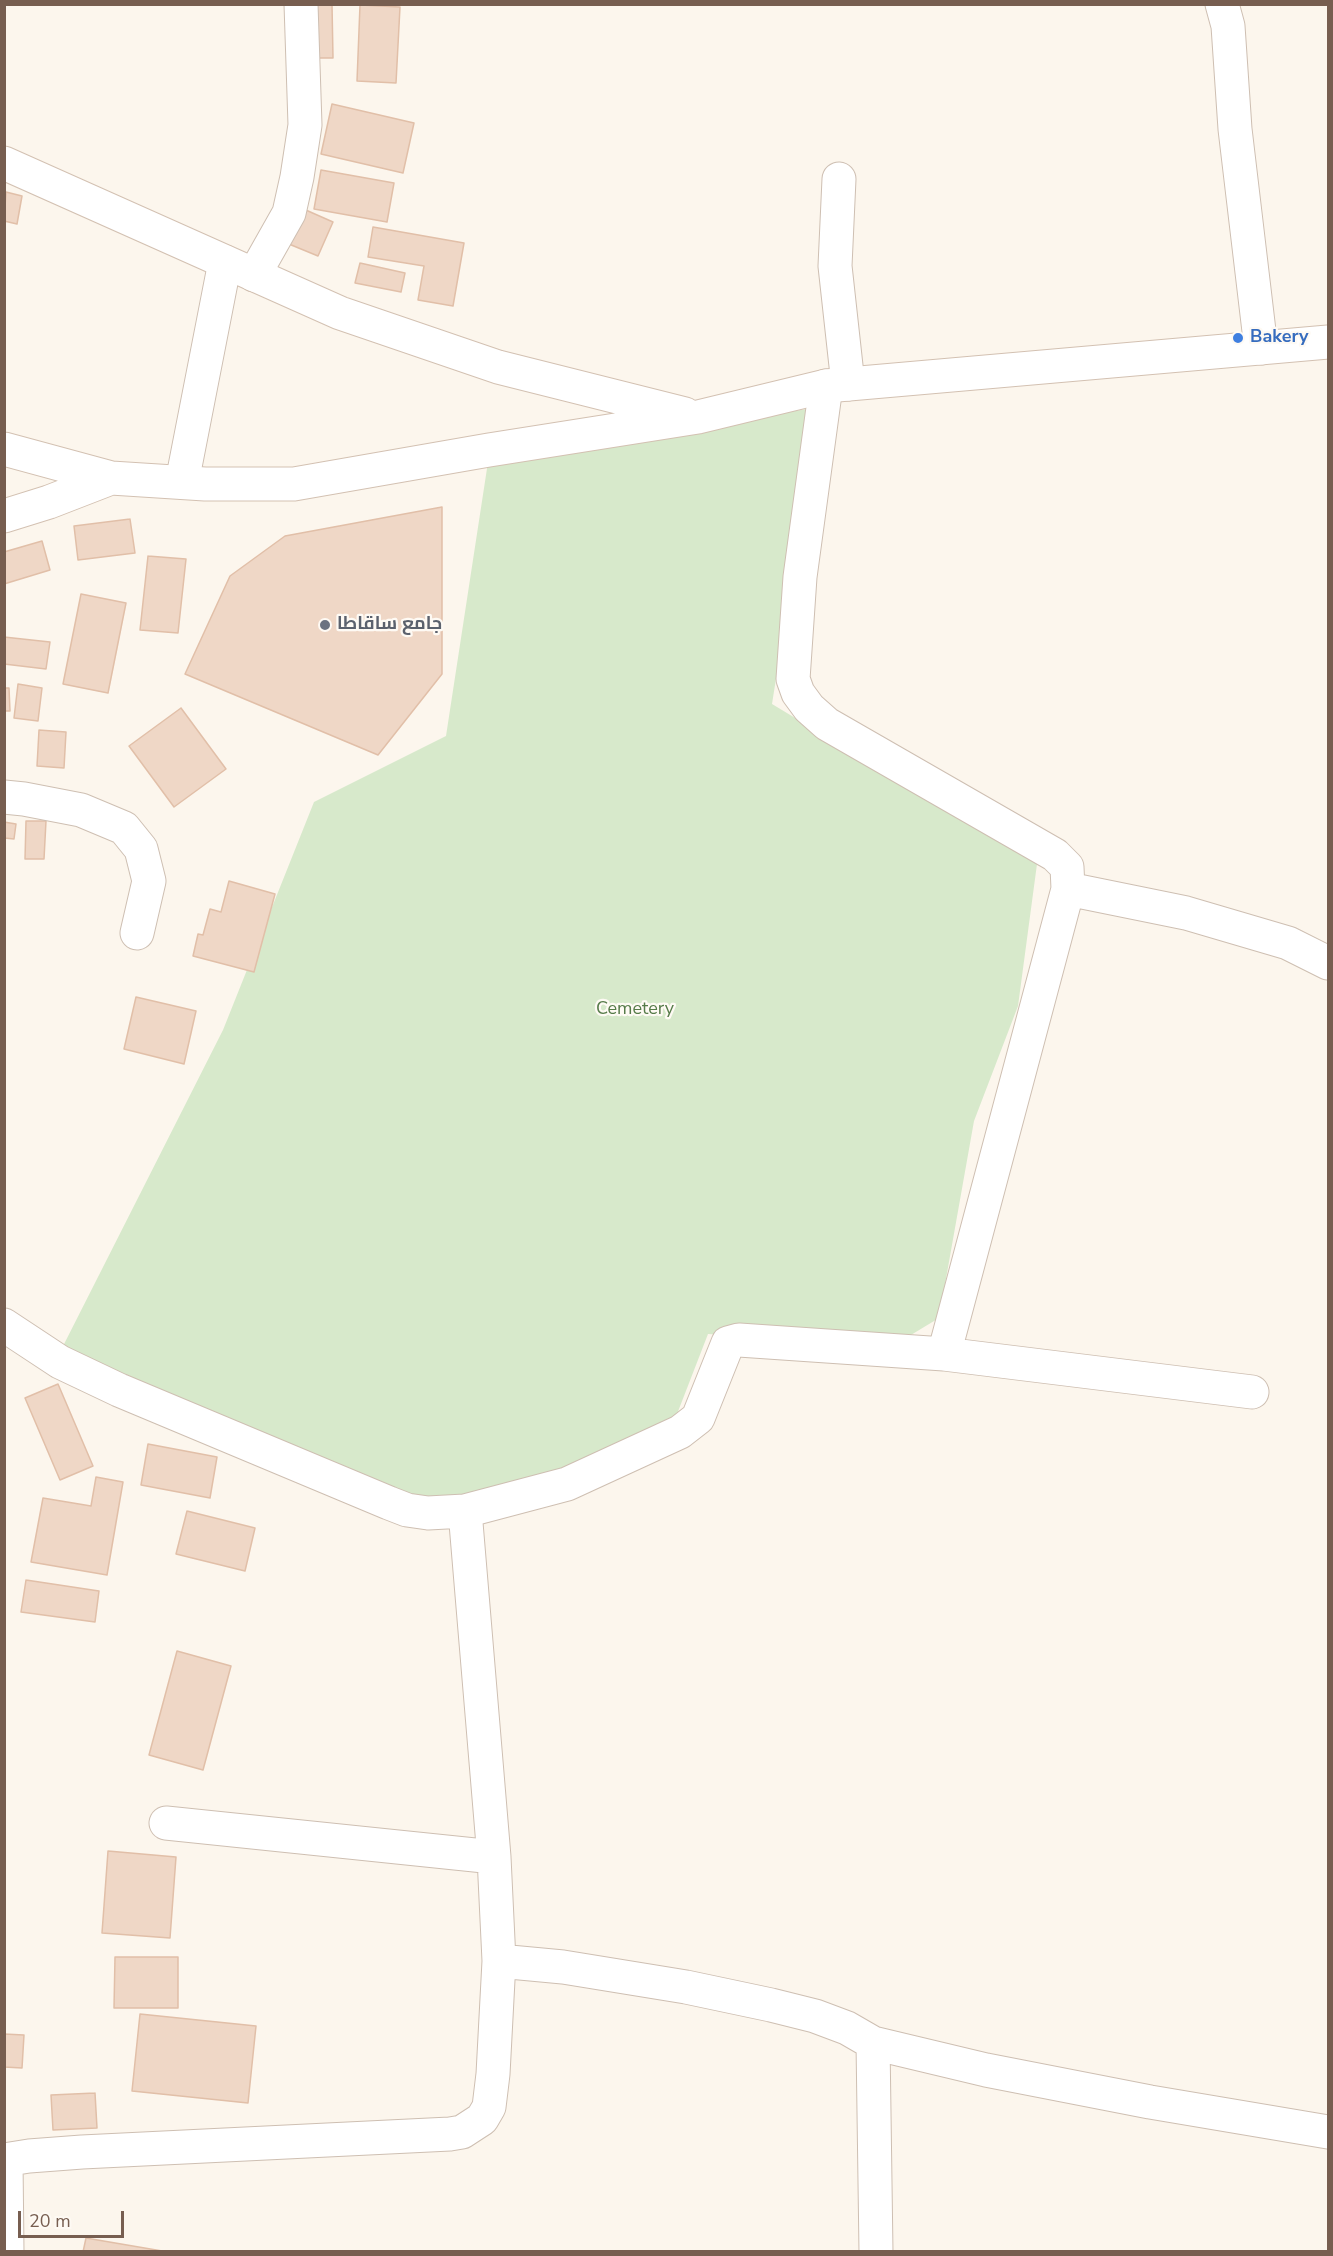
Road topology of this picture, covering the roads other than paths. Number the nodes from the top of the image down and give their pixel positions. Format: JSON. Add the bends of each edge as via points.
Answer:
{"nodes":[{"id":1,"x":301,"y":4,"type":"edge"},
{"id":2,"x":1222,"y":4,"type":"edge"},
{"id":3,"x":4,"y":163,"type":"edge"},
{"id":4,"x":839,"y":180,"type":"dead end"},
{"id":5,"x":225,"y":261,"type":"junction"},
{"id":6,"x":254,"y":275,"type":"junction"},
{"id":7,"x":1329,"y":342,"type":"edge"},
{"id":8,"x":1261,"y":348,"type":"junction"},
{"id":9,"x":837,"y":385,"type":"junction"},
{"id":10,"x":698,"y":417,"type":"junction"},
{"id":11,"x":4,"y":449,"type":"edge"},
{"id":12,"x":111,"y":478,"type":"junction"},
{"id":13,"x":182,"y":482,"type":"junction"},
{"id":14,"x":4,"y":516,"type":"edge"},
{"id":15,"x":4,"y":797,"type":"edge"},
{"id":16,"x":1068,"y":890,"type":"junction"},
{"id":17,"x":137,"y":933,"type":"dead end"},
{"id":18,"x":1329,"y":963,"type":"edge"},
{"id":19,"x":4,"y":1325,"type":"edge"},
{"id":20,"x":944,"y":1354,"type":"junction"},
{"id":21,"x":1252,"y":1392,"type":"dead end"},
{"id":22,"x":465,"y":1511,"type":"junction"},
{"id":23,"x":166,"y":1823,"type":"dead end"},
{"id":24,"x":494,"y":1857,"type":"junction"},
{"id":25,"x":499,"y":1960,"type":"junction"},
{"id":26,"x":873,"y":2043,"type":"junction"},
{"id":27,"x":1329,"y":2132,"type":"edge"},
{"id":28,"x":5,"y":2160,"type":"edge"},
{"id":29,"x":7,"y":2252,"type":"edge"},
{"id":30,"x":876,"y":2252,"type":"edge"}],
"edges":[{"from":1,"to":6,"type":"street","via":[[304,125],[297,177],[289,213]]},
{"from":2,"to":8,"type":"street","via":[[1228,26],[1235,129]]},
{"from":3,"to":5,"type":"street"},
{"from":4,"to":9,"type":"street","via":[[835,266]]},
{"from":5,"to":6,"type":"street"},
{"from":5,"to":13,"type":"street"},
{"from":6,"to":10,"type":"street","via":[[340,313],[498,367]]},
{"from":7,"to":8,"type":"street"},
{"from":8,"to":9,"type":"street"},
{"from":9,"to":10,"type":"street"},
{"from":9,"to":16,"type":"street","via":[[800,577],[793,679],[798,693],[827,724],[1055,855],[1067,867]]},
{"from":10,"to":13,"type":"street","via":[[294,484]]},
{"from":11,"to":12,"type":"street"},
{"from":12,"to":13,"type":"street"},
{"from":12,"to":14,"type":"street"},
{"from":15,"to":17,"type":"street","via":[[81,810],[124,828],[141,849],[149,881]]},
{"from":16,"to":18,"type":"street","via":[[1186,913],[1288,943]]},
{"from":16,"to":20,"type":"street"},
{"from":19,"to":22,"type":"street","via":[[60,1362],[119,1390],[407,1510]]},
{"from":20,"to":21,"type":"street"},
{"from":20,"to":22,"type":"street","via":[[763,1340],[728,1343],[698,1418],[680,1432],[567,1484]]},
{"from":22,"to":24,"type":"street"},
{"from":23,"to":24,"type":"street"},
{"from":24,"to":25,"type":"street"},
{"from":25,"to":26,"type":"street","via":[[686,1987],[771,2005],[815,2016]]},
{"from":25,"to":28,"type":"street","via":[[489,2108],[482,2119],[462,2132],[82,2152]]},
{"from":26,"to":27,"type":"street","via":[[1138,2100]]},
{"from":26,"to":30,"type":"street"},
{"from":28,"to":29,"type":"street"}]}
